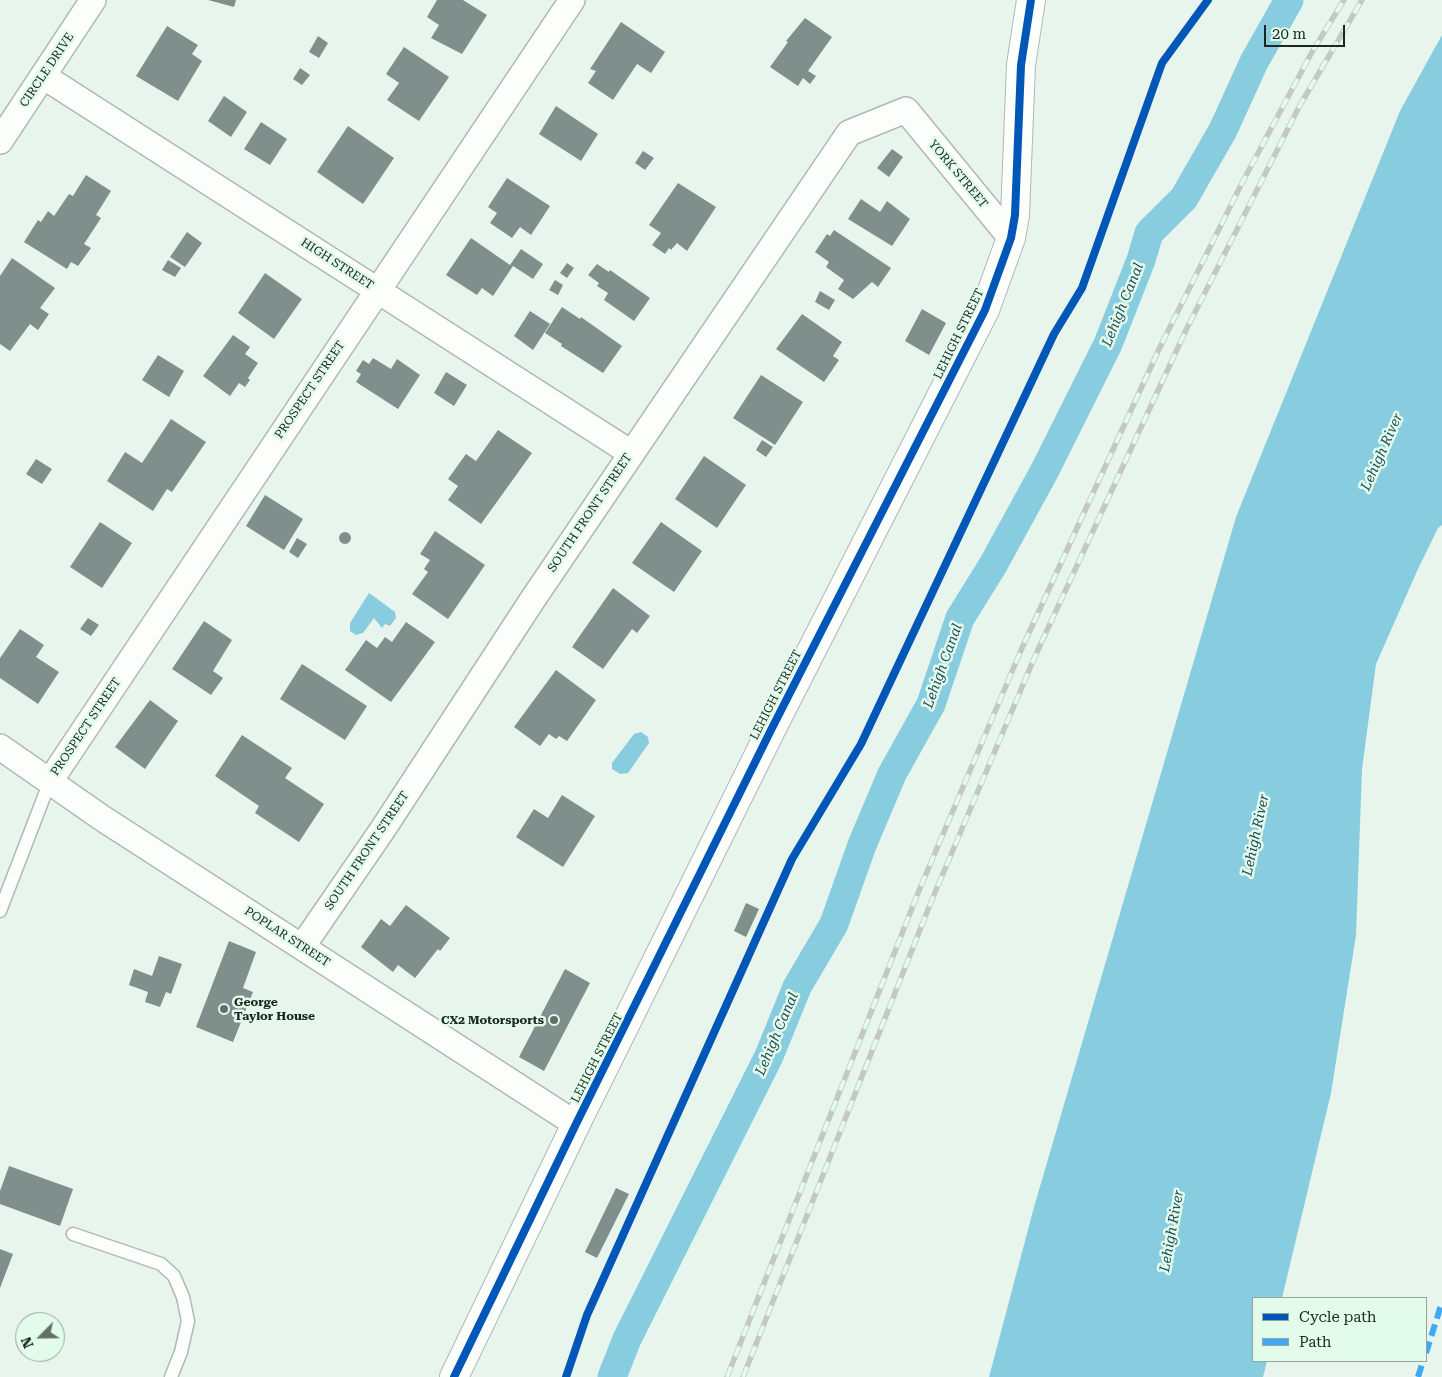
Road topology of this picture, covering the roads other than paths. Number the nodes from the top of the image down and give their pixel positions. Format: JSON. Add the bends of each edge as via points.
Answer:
{"nodes":[{"id":1,"x":93,"y":0,"type":"edge"},
{"id":2,"x":572,"y":0,"type":"edge"},
{"id":3,"x":1031,"y":0,"type":"edge"},
{"id":4,"x":43,"y":76,"type":"junction"},
{"id":5,"x":906,"y":110,"type":"joint"},
{"id":6,"x":0,"y":141,"type":"edge"},
{"id":7,"x":1011,"y":238,"type":"junction"},
{"id":8,"x":378,"y":290,"type":"junction"},
{"id":9,"x":631,"y":453,"type":"junction"},
{"id":10,"x":0,"y":747,"type":"edge"},
{"id":11,"x":50,"y":781,"type":"junction"},
{"id":12,"x":0,"y":911,"type":"edge"},
{"id":13,"x":302,"y":947,"type":"junction"},
{"id":14,"x":576,"y":1124,"type":"junction"},
{"id":15,"x":73,"y":1234,"type":"dead end"},
{"id":16,"x":172,"y":1377,"type":"edge"},
{"id":17,"x":454,"y":1377,"type":"edge"}],
"edges":[{"from":1,"to":4,"type":"street","name":"CIRCLE DRIVE"},
{"from":2,"to":8,"type":"street","name":"PROSPECT STREET"},
{"from":3,"to":7,"type":"street","name":"LEHIGH STREET","via":[[1021,65],[1015,215]]},
{"from":4,"to":6,"type":"street","name":"CIRCLE DRIVE"},
{"from":4,"to":8,"type":"street","name":"HIGH STREET"},
{"from":5,"to":7,"type":"street","name":"YORK STREET"},
{"from":5,"to":9,"type":"street","name":"SOUTH FRONT STREET","via":[[849,133]]},
{"from":7,"to":14,"type":"street","name":"LEHIGH STREET","via":[[985,310],[771,730]]},
{"from":8,"to":9,"type":"street","name":"HIGH STREET"},
{"from":8,"to":11,"type":"street","name":"PROSPECT STREET"},
{"from":9,"to":13,"type":"street","name":"SOUTH FRONT STREET"},
{"from":10,"to":11,"type":"street","name":"POPLAR STREET"},
{"from":11,"to":12,"type":"lane"},
{"from":11,"to":13,"type":"street","name":"POPLAR STREET"},
{"from":13,"to":14,"type":"street","name":"POPLAR STREET"},
{"from":14,"to":17,"type":"street","name":"LEHIGH STREET"},
{"from":15,"to":16,"type":"lane","via":[[161,1264],[174,1276],[188,1321]]}]}
